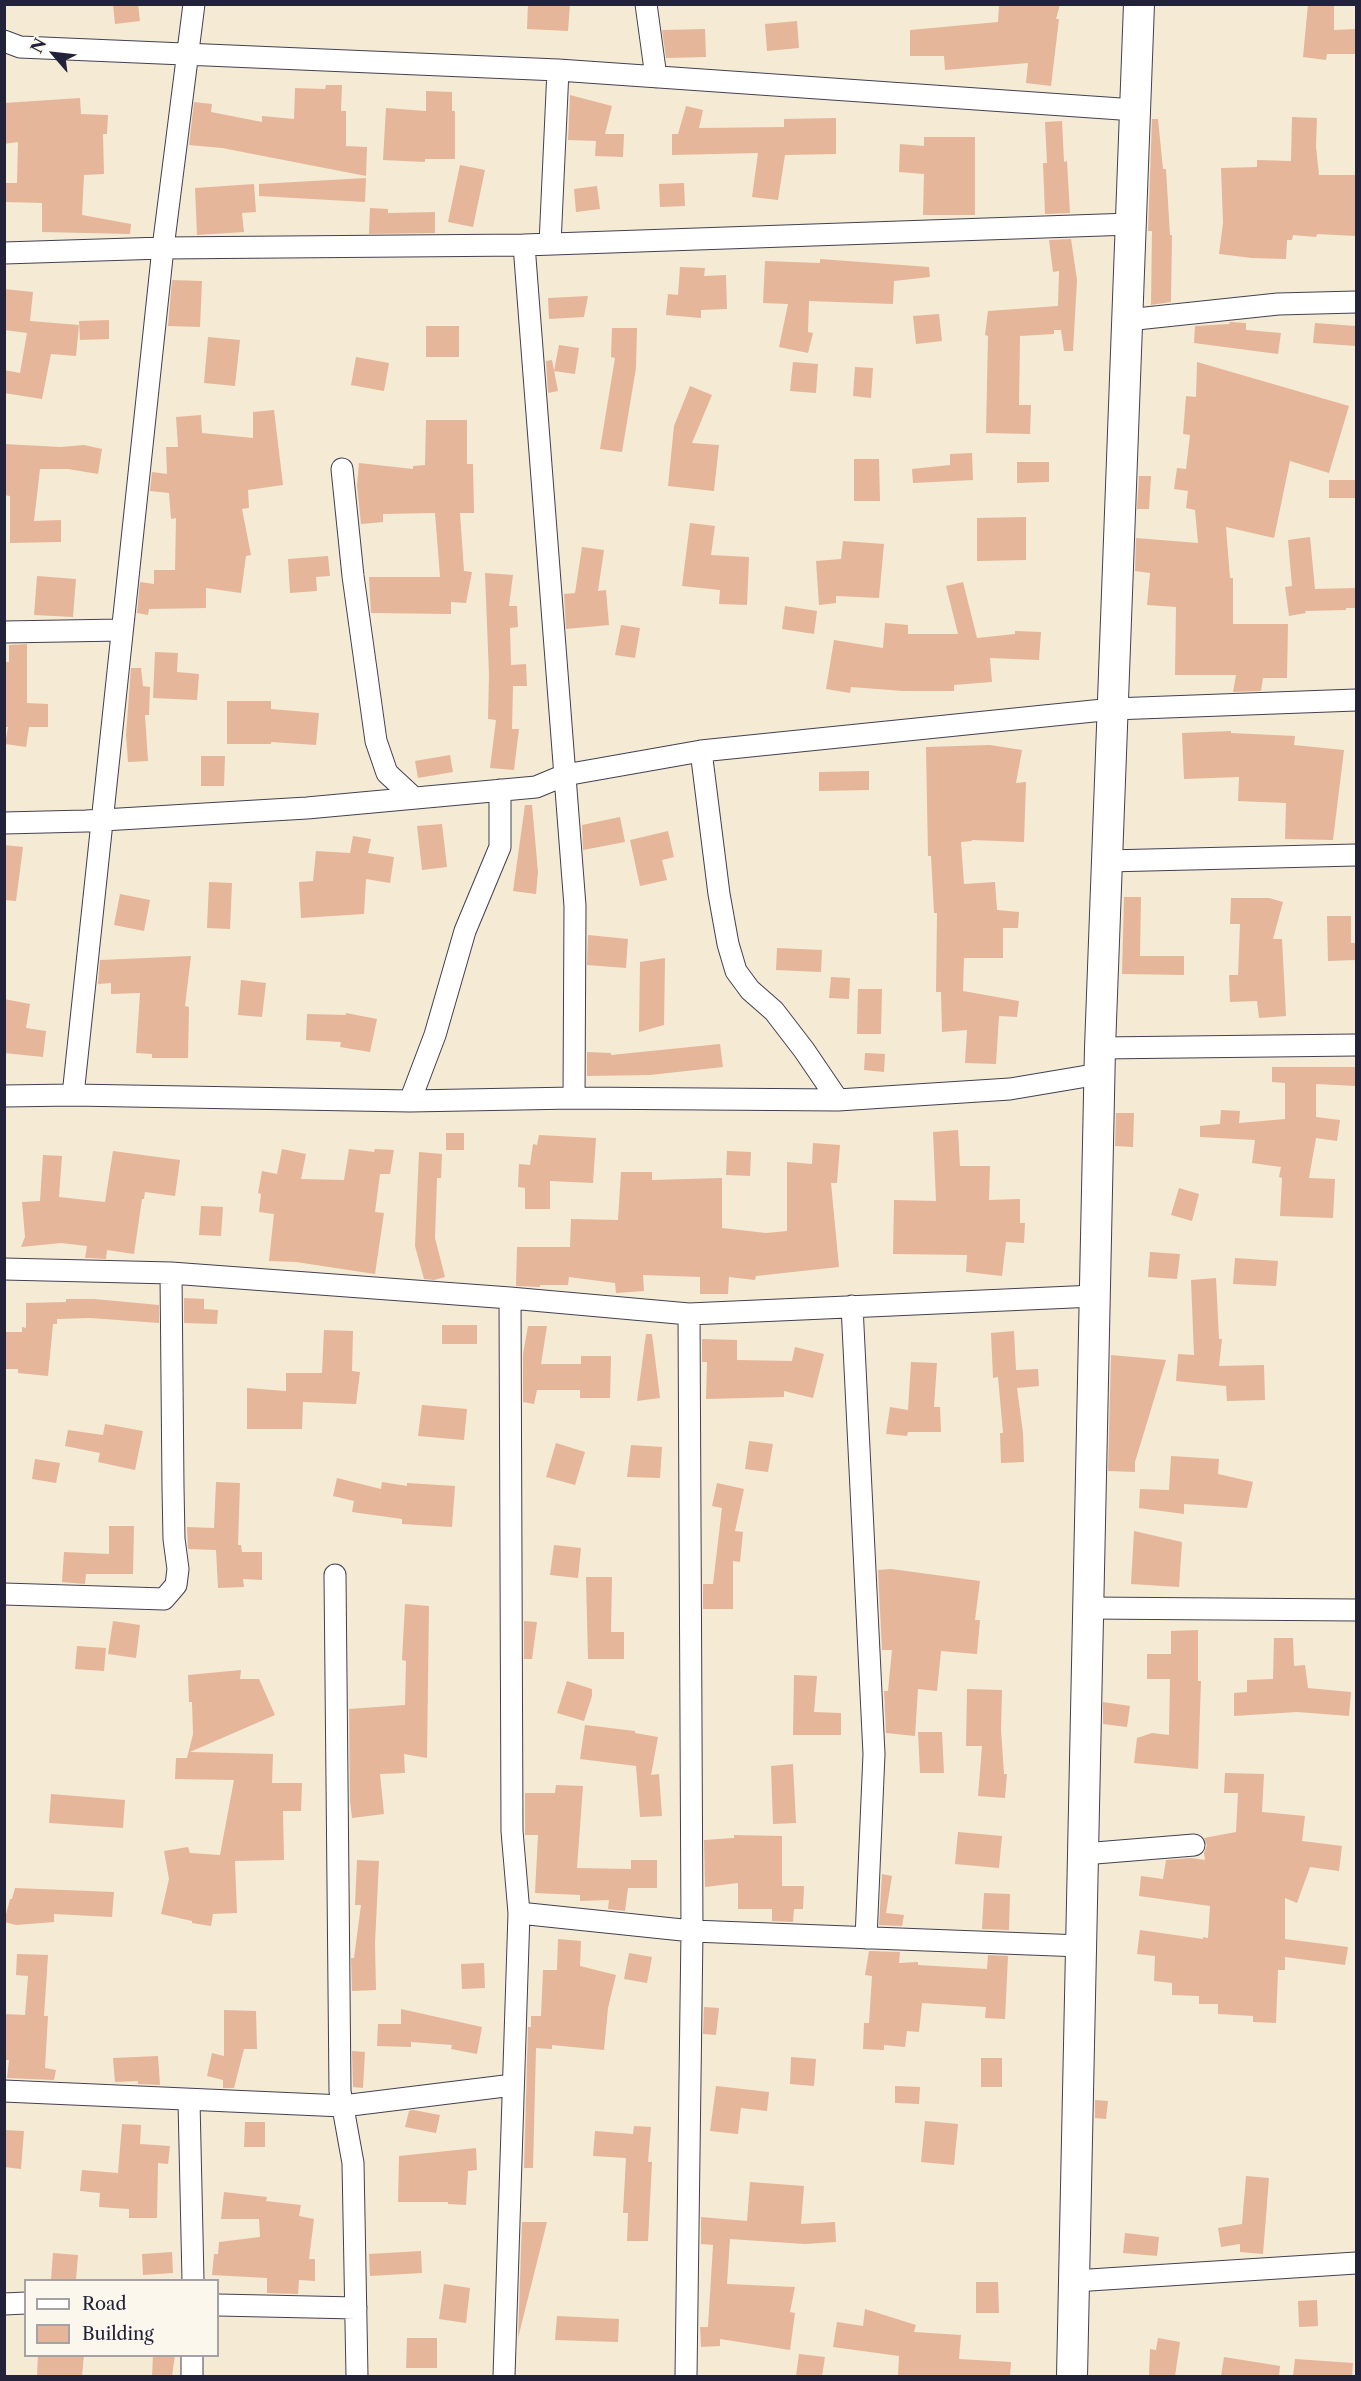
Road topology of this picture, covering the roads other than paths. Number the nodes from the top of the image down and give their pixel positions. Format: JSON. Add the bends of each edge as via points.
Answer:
{"nodes":[{"id":1,"x":194,"y":4,"type":"edge"},
{"id":2,"x":646,"y":4,"type":"edge"},
{"id":3,"x":1139,"y":4,"type":"edge"},
{"id":4,"x":4,"y":41,"type":"edge"},
{"id":5,"x":188,"y":54,"type":"junction"},
{"id":6,"x":558,"y":70,"type":"junction"},
{"id":7,"x":656,"y":77,"type":"junction"},
{"id":8,"x":1135,"y":110,"type":"junction"},
{"id":9,"x":1131,"y":224,"type":"junction"},
{"id":10,"x":550,"y":244,"type":"junction"},
{"id":11,"x":524,"y":245,"type":"junction"},
{"id":12,"x":163,"y":249,"type":"junction"},
{"id":13,"x":4,"y":253,"type":"edge"},
{"id":14,"x":1356,"y":302,"type":"edge"},
{"id":15,"x":1127,"y":320,"type":"junction"},
{"id":16,"x":342,"y":469,"type":"dead end"},
{"id":17,"x":122,"y":630,"type":"junction"},
{"id":18,"x":4,"y":632,"type":"edge"},
{"id":19,"x":1356,"y":700,"type":"edge"},
{"id":20,"x":1113,"y":710,"type":"junction"},
{"id":21,"x":701,"y":751,"type":"junction"},
{"id":22,"x":565,"y":775,"type":"junction"},
{"id":23,"x":500,"y":790,"type":"junction"},
{"id":24,"x":414,"y":798,"type":"junction"},
{"id":25,"x":102,"y":820,"type":"junction"},
{"id":26,"x":4,"y":823,"type":"edge"},
{"id":27,"x":1356,"y":855,"type":"edge"},
{"id":28,"x":1107,"y":861,"type":"junction"},
{"id":29,"x":1356,"y":1045,"type":"edge"},
{"id":30,"x":1100,"y":1061,"type":"junction"},
{"id":31,"x":73,"y":1095,"type":"junction"},
{"id":32,"x":4,"y":1096,"type":"edge"},
{"id":33,"x":574,"y":1098,"type":"junction"},
{"id":34,"x":838,"y":1100,"type":"junction"},
{"id":35,"x":410,"y":1101,"type":"junction"},
{"id":36,"x":4,"y":1269,"type":"edge"},
{"id":37,"x":171,"y":1274,"type":"junction"},
{"id":38,"x":1095,"y":1296,"type":"junction"},
{"id":39,"x":510,"y":1298,"type":"junction"},
{"id":40,"x":852,"y":1306,"type":"junction"},
{"id":41,"x":689,"y":1314,"type":"junction"},
{"id":42,"x":335,"y":1575,"type":"dead end"},
{"id":43,"x":4,"y":1594,"type":"edge"},
{"id":44,"x":1088,"y":1608,"type":"junction"},
{"id":45,"x":1356,"y":1610,"type":"edge"},
{"id":46,"x":1194,"y":1845,"type":"dead end"},
{"id":47,"x":1083,"y":1854,"type":"junction"},
{"id":48,"x":519,"y":1913,"type":"junction"},
{"id":49,"x":692,"y":1931,"type":"junction"},
{"id":50,"x":866,"y":1938,"type":"junction"},
{"id":51,"x":1081,"y":1946,"type":"junction"},
{"id":52,"x":513,"y":2085,"type":"junction"},
{"id":53,"x":4,"y":2091,"type":"edge"},
{"id":54,"x":189,"y":2101,"type":"junction"},
{"id":55,"x":343,"y":2106,"type":"junction"},
{"id":56,"x":1356,"y":2263,"type":"edge"},
{"id":57,"x":193,"y":2279,"type":"edge"},
{"id":58,"x":1074,"y":2281,"type":"junction"},
{"id":59,"x":24,"y":2303,"type":"edge"},
{"id":60,"x":4,"y":2304,"type":"edge"},
{"id":61,"x":219,"y":2305,"type":"edge"},
{"id":62,"x":356,"y":2308,"type":"junction"},
{"id":63,"x":192,"y":2357,"type":"edge"},
{"id":64,"x":192,"y":2376,"type":"edge"},
{"id":65,"x":357,"y":2376,"type":"edge"},
{"id":66,"x":504,"y":2376,"type":"edge"},
{"id":67,"x":686,"y":2376,"type":"edge"},
{"id":68,"x":1072,"y":2376,"type":"edge"}],
"edges":[{"from":1,"to":5,"type":"street"},
{"from":2,"to":7,"type":"street"},
{"from":3,"to":8,"type":"main road"},
{"from":4,"to":5,"type":"street","via":[[20,47]]},
{"from":5,"to":6,"type":"street"},
{"from":5,"to":12,"type":"street"},
{"from":6,"to":7,"type":"street"},
{"from":6,"to":10,"type":"street"},
{"from":7,"to":8,"type":"street"},
{"from":8,"to":9,"type":"main road"},
{"from":9,"to":10,"type":"street"},
{"from":9,"to":15,"type":"main road"},
{"from":10,"to":11,"type":"street"},
{"from":11,"to":12,"type":"street"},
{"from":11,"to":22,"type":"street"},
{"from":12,"to":13,"type":"street"},
{"from":12,"to":17,"type":"street"},
{"from":14,"to":15,"type":"street","via":[[1278,304]]},
{"from":15,"to":20,"type":"main road"},
{"from":16,"to":24,"type":"street","via":[[376,741],[387,773]]},
{"from":17,"to":18,"type":"street"},
{"from":17,"to":25,"type":"street"},
{"from":19,"to":20,"type":"street"},
{"from":20,"to":21,"type":"street"},
{"from":20,"to":28,"type":"main road"},
{"from":21,"to":22,"type":"street"},
{"from":21,"to":34,"type":"street","via":[[719,894],[736,971],[774,1011]]},
{"from":22,"to":23,"type":"street","via":[[536,787]]},
{"from":22,"to":33,"type":"street","via":[[575,906]]},
{"from":23,"to":24,"type":"street"},
{"from":23,"to":35,"type":"street","via":[[500,847],[465,931],[435,1035]]},
{"from":24,"to":25,"type":"street"},
{"from":25,"to":26,"type":"street"},
{"from":25,"to":31,"type":"street"},
{"from":27,"to":28,"type":"street"},
{"from":28,"to":30,"type":"main road"},
{"from":29,"to":30,"type":"street"},
{"from":30,"to":34,"type":"street","via":[[1010,1089]]},
{"from":30,"to":38,"type":"main road"},
{"from":31,"to":32,"type":"street"},
{"from":31,"to":35,"type":"street"},
{"from":33,"to":34,"type":"street"},
{"from":33,"to":35,"type":"street"},
{"from":36,"to":37,"type":"street"},
{"from":37,"to":39,"type":"street"},
{"from":37,"to":43,"type":"street","via":[[176,1585],[164,1599]]},
{"from":38,"to":40,"type":"street"},
{"from":38,"to":44,"type":"main road"},
{"from":39,"to":41,"type":"street"},
{"from":39,"to":48,"type":"street","via":[[512,1831]]},
{"from":40,"to":41,"type":"street"},
{"from":40,"to":50,"type":"street","via":[[874,1754]]},
{"from":41,"to":49,"type":"street"},
{"from":42,"to":55,"type":"street"},
{"from":44,"to":45,"type":"street"},
{"from":44,"to":47,"type":"main road"},
{"from":46,"to":47,"type":"street"},
{"from":47,"to":51,"type":"main road"},
{"from":48,"to":49,"type":"street"},
{"from":48,"to":52,"type":"street"},
{"from":49,"to":50,"type":"street"},
{"from":49,"to":67,"type":"street"},
{"from":50,"to":51,"type":"street"},
{"from":51,"to":58,"type":"main road"},
{"from":52,"to":55,"type":"street"},
{"from":52,"to":66,"type":"street"},
{"from":53,"to":54,"type":"street"},
{"from":54,"to":55,"type":"street"},
{"from":54,"to":57,"type":"street"},
{"from":55,"to":62,"type":"street","via":[[352,2163]]},
{"from":56,"to":58,"type":"street"},
{"from":58,"to":68,"type":"main road"},
{"from":59,"to":60,"type":"street"},
{"from":61,"to":62,"type":"street"},
{"from":62,"to":65,"type":"street"},
{"from":63,"to":64,"type":"street"}]}
